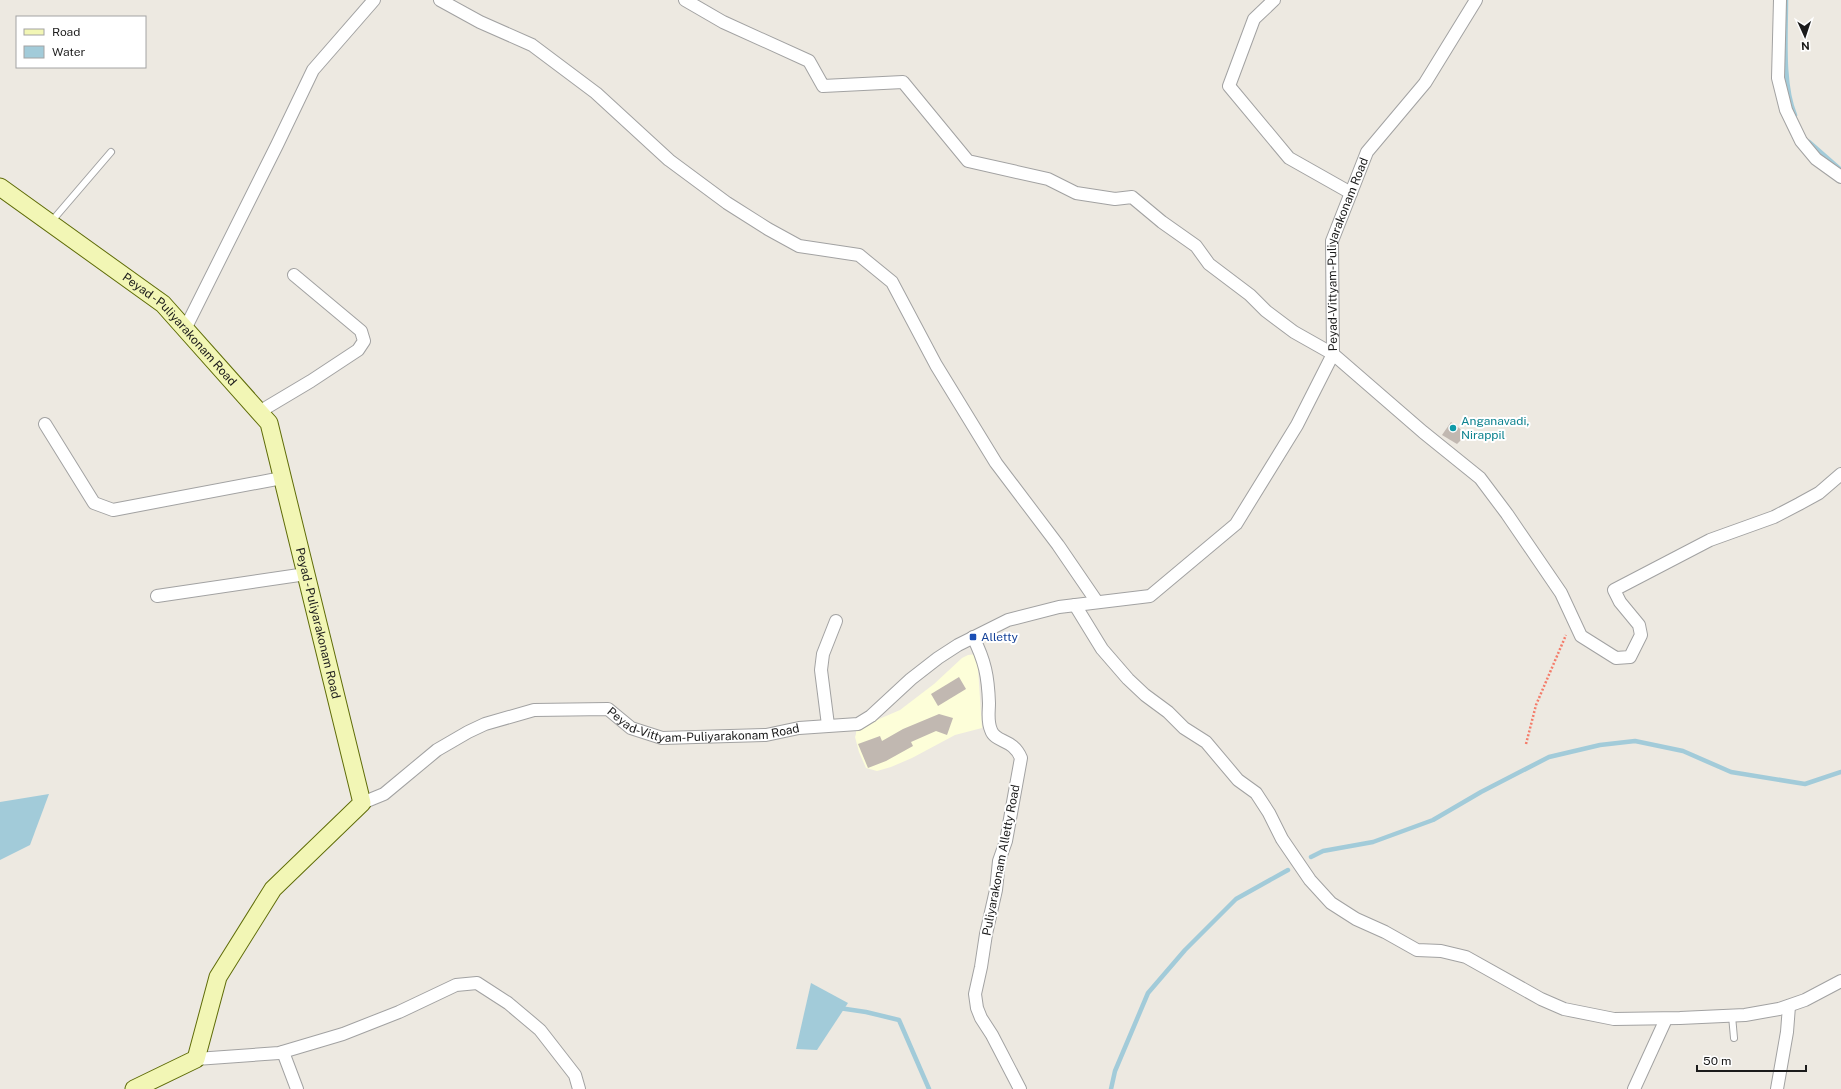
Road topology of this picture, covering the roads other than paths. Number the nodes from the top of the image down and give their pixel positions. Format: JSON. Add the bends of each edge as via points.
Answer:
{"nodes":[{"id":1,"x":374,"y":0,"type":"edge"},
{"id":2,"x":440,"y":0,"type":"edge"},
{"id":3,"x":685,"y":0,"type":"edge"},
{"id":4,"x":1274,"y":0,"type":"edge"},
{"id":5,"x":1476,"y":0,"type":"edge"},
{"id":6,"x":1780,"y":0,"type":"edge"},
{"id":7,"x":111,"y":152,"type":"dead end"},
{"id":8,"x":1841,"y":176,"type":"edge"},
{"id":9,"x":0,"y":187,"type":"edge"},
{"id":10,"x":1351,"y":193,"type":"junction"},
{"id":11,"x":50,"y":223,"type":"junction"},
{"id":12,"x":294,"y":276,"type":"dead end"},
{"id":13,"x":185,"y":329,"type":"junction"},
{"id":14,"x":1333,"y":354,"type":"junction"},
{"id":15,"x":260,"y":412,"type":"junction"},
{"id":16,"x":45,"y":424,"type":"dead end"},
{"id":17,"x":1841,"y":474,"type":"edge"},
{"id":18,"x":282,"y":478,"type":"junction"},
{"id":19,"x":306,"y":574,"type":"junction"},
{"id":20,"x":156,"y":596,"type":"dead end"},
{"id":21,"x":1097,"y":602,"type":"junction"},
{"id":22,"x":1075,"y":605,"type":"junction"},
{"id":23,"x":836,"y":621,"type":"dead end"},
{"id":24,"x":973,"y":637,"type":"junction"},
{"id":25,"x":828,"y":725,"type":"junction"},
{"id":26,"x":362,"y":803,"type":"junction"},
{"id":27,"x":1841,"y":981,"type":"edge"},
{"id":28,"x":1789,"y":1006,"type":"junction"},
{"id":29,"x":1732,"y":1016,"type":"junction"},
{"id":30,"x":1666,"y":1019,"type":"junction"},
{"id":31,"x":1734,"y":1038,"type":"dead end"},
{"id":32,"x":283,"y":1052,"type":"junction"},
{"id":33,"x":196,"y":1059,"type":"junction"},
{"id":34,"x":134,"y":1089,"type":"edge"},
{"id":35,"x":297,"y":1089,"type":"edge"},
{"id":36,"x":579,"y":1089,"type":"edge"},
{"id":37,"x":1020,"y":1089,"type":"edge"},
{"id":38,"x":1634,"y":1089,"type":"edge"},
{"id":39,"x":1777,"y":1089,"type":"edge"}],
"edges":[{"from":1,"to":13,"type":"street","via":[[312,70]]},
{"from":2,"to":21,"type":"street","via":[[532,46],[596,93],[669,160],[768,229],[799,246],[859,255],[892,282],[936,365],[996,463]]},
{"from":3,"to":14,"type":"street","via":[[723,22],[809,61],[823,86],[903,82],[968,161],[1048,179],[1076,193],[1115,199],[1132,196],[1162,222],[1196,246],[1209,264],[1250,295],[1266,311],[1294,332]]},
{"from":4,"to":10,"type":"street","via":[[1254,19],[1230,86],[1289,158]]},
{"from":5,"to":10,"type":"street","name":"Peyad-Vittyam-Puliyarakonam Road","via":[[1425,83],[1367,152]]},
{"from":6,"to":8,"type":"street","via":[[1778,78],[1786,110],[1801,141],[1816,159]]},
{"from":7,"to":11,"type":"lane"},
{"from":9,"to":11,"type":"main road","name":"Peyad - Puliyarakonam Road"},
{"from":10,"to":14,"type":"street","name":"Peyad-Vittyam-Puliyarakonam Road","via":[[1332,241]]},
{"from":11,"to":13,"type":"main road","name":"Peyad - Puliyarakonam Road","via":[[163,304]]},
{"from":12,"to":15,"type":"street","via":[[361,331],[364,341],[358,350]]},
{"from":13,"to":15,"type":"main road","name":"Peyad - Puliyarakonam Road"},
{"from":14,"to":17,"type":"street","via":[[1422,432],[1480,478],[1561,593],[1581,636],[1616,658],[1630,657],[1641,635],[1639,625],[1620,602],[1614,590],[1710,540],[1774,517],[1819,493]]},
{"from":14,"to":21,"type":"street","name":"Peyad-Vittyam-Puliyarakonam Road","via":[[1297,425],[1236,524],[1150,596]]},
{"from":15,"to":18,"type":"main road","name":"Peyad - Puliyarakonam Road","via":[[269,423]]},
{"from":16,"to":18,"type":"street","via":[[94,503],[113,510]]},
{"from":18,"to":19,"type":"main road","name":"Peyad - Puliyarakonam Road"},
{"from":19,"to":20,"type":"street"},
{"from":19,"to":26,"type":"main road","name":"Peyad - Puliyarakonam Road"},
{"from":21,"to":22,"type":"street","name":"Peyad-Vittyam-Puliyarakonam Road"},
{"from":22,"to":24,"type":"street","name":"Peyad-Vittyam-Puliyarakonam Road","via":[[1043,610],[1008,620]]},
{"from":22,"to":30,"type":"street","via":[[1102,649],[1128,679],[1184,728],[1206,742],[1238,780],[1256,793],[1282,839],[1310,880],[1330,903],[1417,950],[1441,951],[1466,957],[1564,1009],[1614,1019]]},
{"from":23,"to":25,"type":"street","via":[[823,654],[821,670]]},
{"from":24,"to":25,"type":"street","name":"Peyad-Vittyam-Puliyarakonam Road","via":[[938,658],[858,724]]},
{"from":24,"to":37,"type":"street","name":"Puliyarakonam Alletty Road","via":[[984,660],[991,732],[1014,746],[1021,758],[975,994],[981,1018]]},
{"from":25,"to":26,"type":"street","name":"Peyad-Vittyam-Puliyarakonam Road","via":[[766,735],[662,738],[631,728],[608,709],[534,710],[485,724],[468,732],[438,750],[384,794]]},
{"from":26,"to":33,"type":"main road","via":[[273,889],[218,977]]},
{"from":27,"to":28,"type":"street"},
{"from":28,"to":29,"type":"street"},
{"from":28,"to":39,"type":"street"},
{"from":29,"to":30,"type":"street"},
{"from":29,"to":31,"type":"lane"},
{"from":30,"to":38,"type":"street"},
{"from":32,"to":33,"type":"street"},
{"from":32,"to":35,"type":"street"},
{"from":32,"to":36,"type":"street","via":[[343,1034],[399,1012],[456,985],[477,983],[508,1002],[540,1030],[575,1075]]},
{"from":33,"to":34,"type":"main road"}]}
